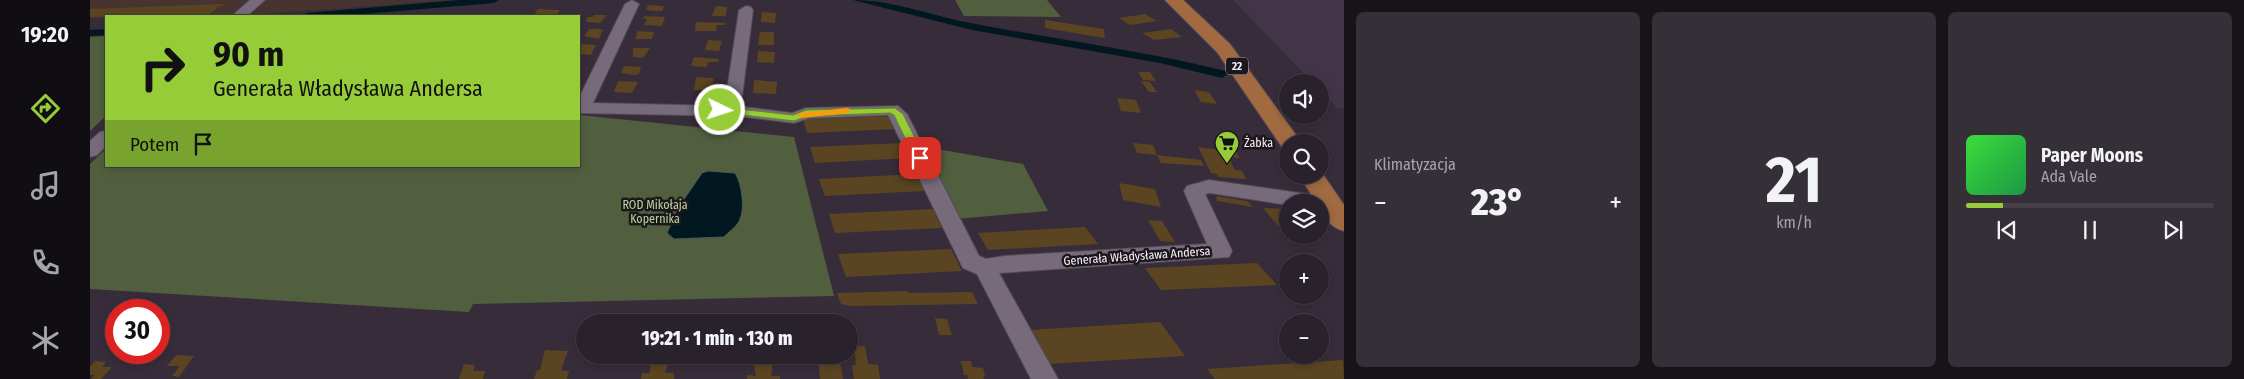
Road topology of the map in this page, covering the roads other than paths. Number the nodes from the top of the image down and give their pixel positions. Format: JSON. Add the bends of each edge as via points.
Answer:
{"nodes":[{"id":1,"x":258,"y":0,"type":"edge"},
{"id":2,"x":1173,"y":0,"type":"edge"},
{"id":3,"x":632,"y":4,"type":"dead end"},
{"id":4,"x":746,"y":10,"type":"dead end"},
{"id":5,"x":240,"y":15,"type":"edge"},
{"id":6,"x":581,"y":107,"type":"edge"},
{"id":7,"x":737,"y":111,"type":"junction"},
{"id":8,"x":1284,"y":134,"type":"edge"},
{"id":9,"x":105,"y":137,"type":"edge"},
{"id":10,"x":90,"y":151,"type":"edge"},
{"id":11,"x":1316,"y":184,"type":"edge"},
{"id":12,"x":1322,"y":184,"type":"edge"},
{"id":13,"x":1330,"y":207,"type":"edge"},
{"id":14,"x":985,"y":268,"type":"junction"},
{"id":15,"x":1045,"y":379,"type":"edge"}],
"edges":[{"from":1,"to":5,"type":"street"},
{"from":2,"to":8,"type":"main road","number":"22","via":[[1220,43]]},
{"from":3,"to":6,"type":"street"},
{"from":4,"to":7,"type":"street","via":[[734,97]]},
{"from":6,"to":7,"type":"street"},
{"from":7,"to":14,"type":"street","via":[[794,118],[806,113],[892,110],[898,114],[971,262]]},
{"from":9,"to":10,"type":"street"},
{"from":11,"to":13,"type":"main road"},
{"from":12,"to":13,"type":"main road"},
{"from":13,"to":14,"type":"street","name":"Generała Władysława Andersa","via":[[1209,186],[1194,191],[1221,251],[1004,264]]},
{"from":14,"to":15,"type":"street"}]}
